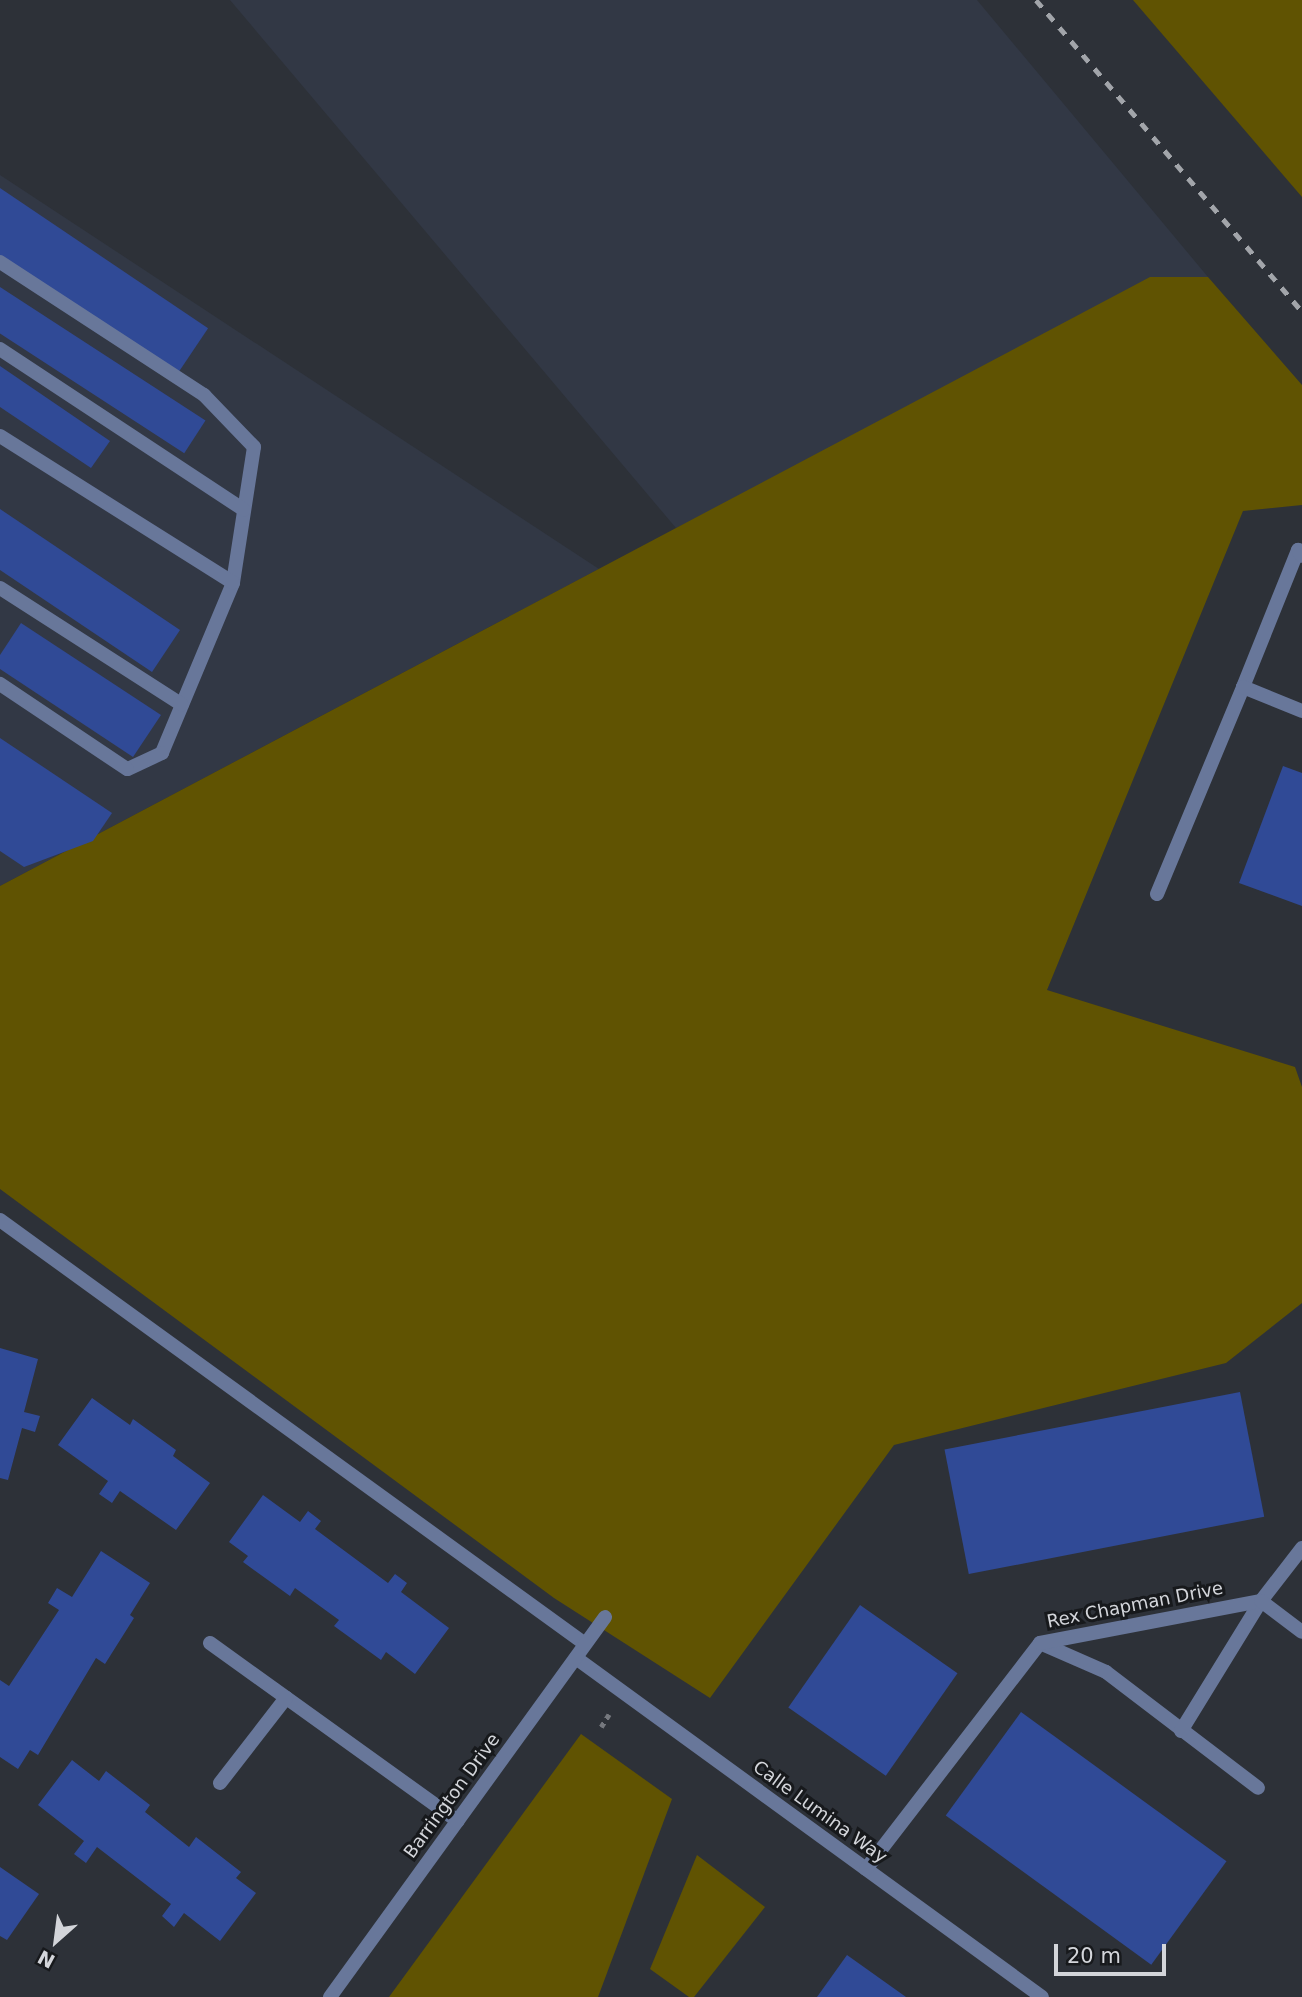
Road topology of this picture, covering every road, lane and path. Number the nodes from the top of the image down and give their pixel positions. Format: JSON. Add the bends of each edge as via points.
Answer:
{"nodes":[{"id":1,"x":0,"y":262,"type":"edge"},
{"id":2,"x":0,"y":349,"type":"edge"},
{"id":3,"x":0,"y":436,"type":"edge"},
{"id":4,"x":244,"y":510,"type":"junction"},
{"id":5,"x":1302,"y":556,"type":"edge"},
{"id":6,"x":233,"y":583,"type":"junction"},
{"id":7,"x":0,"y":588,"type":"edge"},
{"id":8,"x":0,"y":684,"type":"edge"},
{"id":9,"x":1243,"y":687,"type":"junction"},
{"id":10,"x":182,"y":705,"type":"junction"},
{"id":11,"x":1302,"y":711,"type":"edge"},
{"id":12,"x":1157,"y":894,"type":"dead end"},
{"id":13,"x":0,"y":1220,"type":"edge"},
{"id":14,"x":1302,"y":1548,"type":"edge"},
{"id":15,"x":1261,"y":1601,"type":"junction"},
{"id":16,"x":605,"y":1618,"type":"dead end"},
{"id":17,"x":1302,"y":1632,"type":"edge"},
{"id":18,"x":210,"y":1643,"type":"dead end"},
{"id":19,"x":1041,"y":1643,"type":"junction"},
{"id":20,"x":586,"y":1644,"type":"junction"},
{"id":21,"x":576,"y":1658,"type":"junction"},
{"id":22,"x":286,"y":1698,"type":"junction"},
{"id":23,"x":610,"y":1713,"type":"dead end"},
{"id":24,"x":601,"y":1727,"type":"dead end"},
{"id":25,"x":1181,"y":1731,"type":"junction"},
{"id":26,"x":220,"y":1783,"type":"dead end"},
{"id":27,"x":1258,"y":1788,"type":"dead end"},
{"id":28,"x":458,"y":1821,"type":"junction"},
{"id":29,"x":866,"y":1869,"type":"junction"},
{"id":30,"x":330,"y":1997,"type":"edge"},
{"id":31,"x":1042,"y":1997,"type":"edge"}],
"edges":[{"from":1,"to":4,"type":"street","via":[[204,395],[254,447]]},
{"from":2,"to":4,"type":"street"},
{"from":3,"to":6,"type":"street"},
{"from":4,"to":6,"type":"street"},
{"from":5,"to":9,"type":"street","via":[[1298,551]]},
{"from":6,"to":10,"type":"street"},
{"from":7,"to":10,"type":"street"},
{"from":8,"to":10,"type":"street","via":[[127,769],[162,753]]},
{"from":9,"to":11,"type":"street"},
{"from":9,"to":12,"type":"street"},
{"from":13,"to":20,"type":"street"},
{"from":14,"to":15,"type":"street"},
{"from":15,"to":17,"type":"street"},
{"from":15,"to":19,"type":"street","name":"Rex Chapman Drive"},
{"from":15,"to":25,"type":"street"},
{"from":16,"to":20,"type":"street","name":"Barrington Drive"},
{"from":18,"to":22,"type":"street"},
{"from":19,"to":25,"type":"street","via":[[1106,1671]]},
{"from":19,"to":29,"type":"street","name":"Rex Chapman Drive"},
{"from":20,"to":21,"type":"street","name":"Barrington Drive"},
{"from":21,"to":28,"type":"street","name":"Barrington Drive"},
{"from":21,"to":29,"type":"street","name":"Calle Lumina Way"},
{"from":22,"to":26,"type":"street"},
{"from":22,"to":28,"type":"street"},
{"from":23,"to":24,"type":"path"},
{"from":25,"to":27,"type":"street"},
{"from":28,"to":30,"type":"street","name":"Barrington Drive"},
{"from":29,"to":31,"type":"street","name":"Calle Lumina Way"}]}
